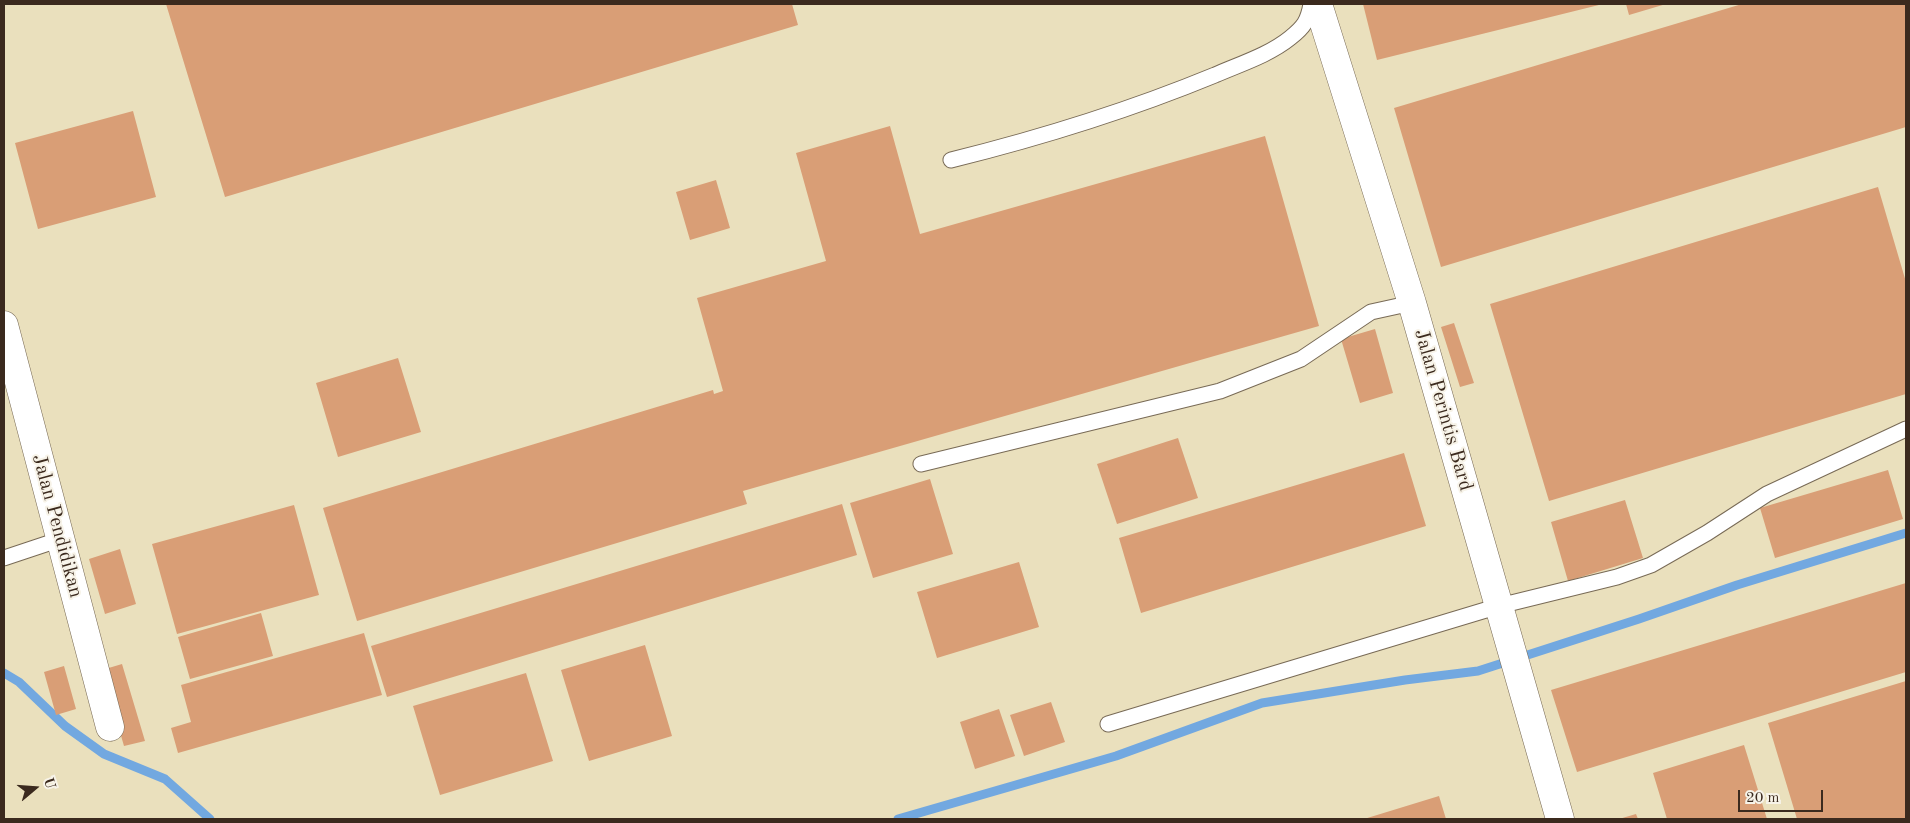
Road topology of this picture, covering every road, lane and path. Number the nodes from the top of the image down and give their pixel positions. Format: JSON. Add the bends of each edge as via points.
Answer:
{"nodes":[{"id":1,"x":1311,"y":4,"type":"edge"},
{"id":2,"x":1318,"y":4,"type":"edge"},
{"id":3,"x":951,"y":160,"type":"dead end"},
{"id":4,"x":1412,"y":303,"type":"junction"},
{"id":5,"x":4,"y":325,"type":"edge"},
{"id":6,"x":1906,"y":429,"type":"edge"},
{"id":7,"x":921,"y":464,"type":"dead end"},
{"id":8,"x":60,"y":539,"type":"junction"},
{"id":9,"x":4,"y":558,"type":"edge"},
{"id":10,"x":1499,"y":606,"type":"junction"},
{"id":11,"x":1108,"y":724,"type":"dead end"},
{"id":12,"x":110,"y":728,"type":"dead end"},
{"id":13,"x":1560,"y":819,"type":"edge"}],
"edges":[{"from":1,"to":3,"type":"lane","via":[[1308,20],[1289,38],[1256,58],[1171,93],[1007,147]]},
{"from":2,"to":4,"type":"street","name":"Jalan Perintis Bard"},
{"from":4,"to":7,"type":"lane","via":[[1371,312],[1301,360],[1220,391]]},
{"from":4,"to":10,"type":"street","name":"Jalan Perintis Bard"},
{"from":5,"to":8,"type":"street","name":"Jalan Pendidikan"},
{"from":6,"to":10,"type":"lane","via":[[1767,494],[1651,565],[1617,577]]},
{"from":8,"to":9,"type":"lane"},
{"from":8,"to":12,"type":"street","name":"Jalan Pendidikan"},
{"from":10,"to":11,"type":"lane"},
{"from":10,"to":13,"type":"street","name":"Jalan Perintis Bard"}]}
